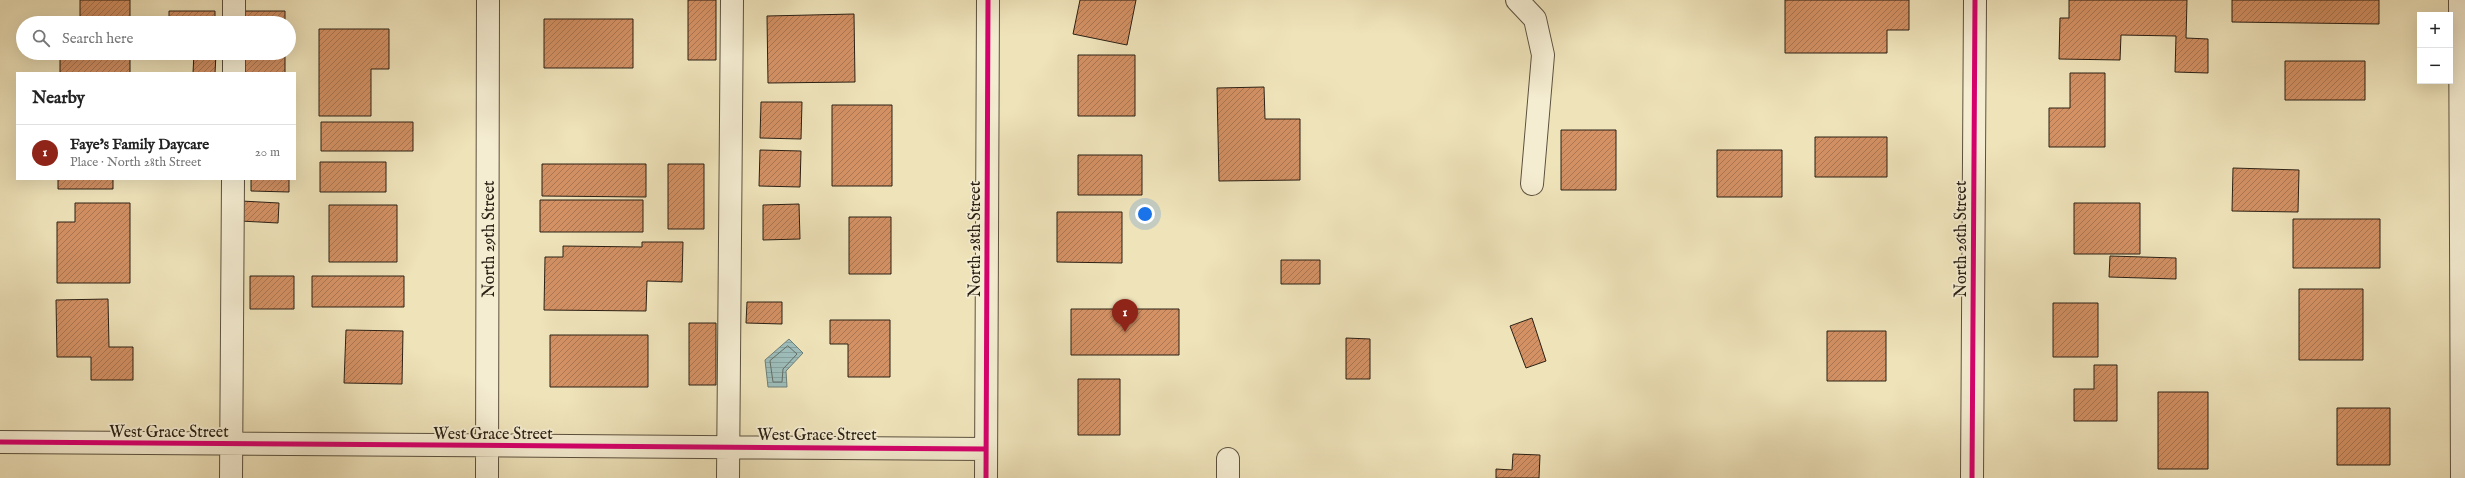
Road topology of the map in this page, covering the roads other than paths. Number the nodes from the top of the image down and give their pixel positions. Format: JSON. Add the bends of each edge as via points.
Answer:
{"nodes":[{"id":1,"x":234,"y":0,"type":"edge"},
{"id":2,"x":488,"y":0,"type":"edge"},
{"id":3,"x":732,"y":0,"type":"edge"},
{"id":4,"x":988,"y":0,"type":"edge"},
{"id":5,"x":1517,"y":0,"type":"edge"},
{"id":6,"x":1975,"y":0,"type":"edge"},
{"id":7,"x":2460,"y":0,"type":"edge"},
{"id":8,"x":234,"y":16,"type":"edge"},
{"id":9,"x":234,"y":60,"type":"edge"},
{"id":10,"x":234,"y":72,"type":"edge"},
{"id":11,"x":233,"y":180,"type":"edge"},
{"id":12,"x":1532,"y":184,"type":"dead end"},
{"id":13,"x":0,"y":442,"type":"edge"},
{"id":14,"x":232,"y":444,"type":"junction"},
{"id":15,"x":488,"y":446,"type":"junction"},
{"id":16,"x":728,"y":447,"type":"junction"},
{"id":17,"x":986,"y":449,"type":"junction"},
{"id":18,"x":231,"y":478,"type":"edge"},
{"id":19,"x":487,"y":478,"type":"edge"},
{"id":20,"x":728,"y":478,"type":"edge"},
{"id":21,"x":986,"y":478,"type":"edge"},
{"id":22,"x":1972,"y":478,"type":"edge"},
{"id":23,"x":2462,"y":478,"type":"edge"}],
"edges":[{"from":1,"to":8,"type":"street"},
{"from":2,"to":15,"type":"street","name":"North 29th Street"},
{"from":3,"to":16,"type":"street"},
{"from":4,"to":17,"type":"street","name":"North 28th Street"},
{"from":5,"to":12,"type":"street","via":[[1535,19],[1543,55]]},
{"from":6,"to":22,"type":"street","name":"North 26th Street"},
{"from":7,"to":23,"type":"street"},
{"from":9,"to":10,"type":"street"},
{"from":11,"to":14,"type":"street"},
{"from":13,"to":14,"type":"street","name":"West Grace Street"},
{"from":14,"to":15,"type":"street","name":"West Grace Street"},
{"from":14,"to":18,"type":"street"},
{"from":15,"to":16,"type":"street","name":"West Grace Street"},
{"from":15,"to":19,"type":"street","name":"North 29th Street"},
{"from":16,"to":17,"type":"street","name":"West Grace Street"},
{"from":16,"to":20,"type":"street"},
{"from":17,"to":21,"type":"street","name":"North 28th Street"}]}
